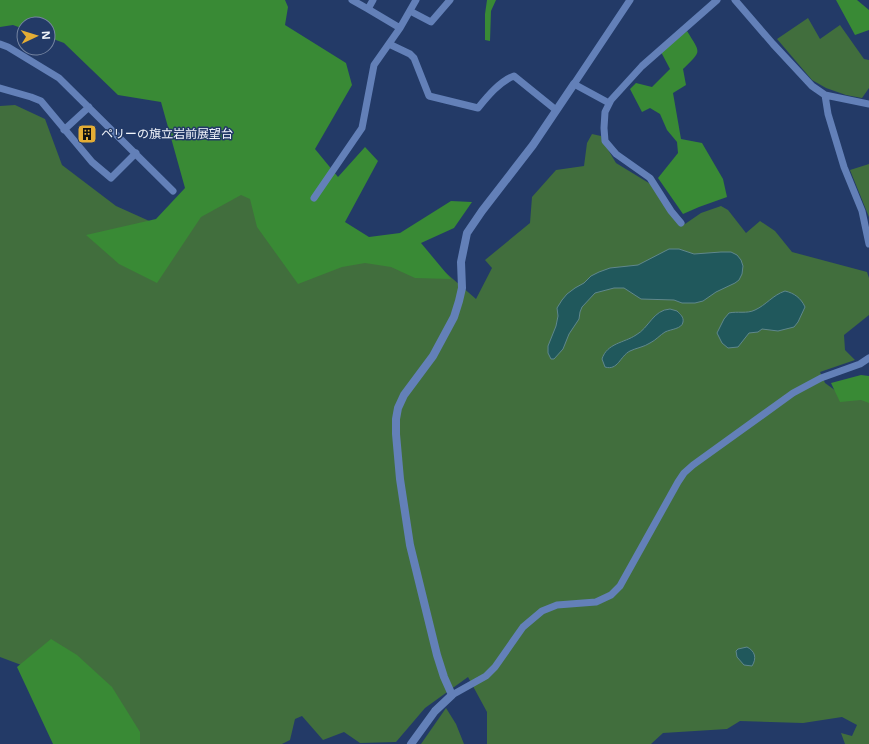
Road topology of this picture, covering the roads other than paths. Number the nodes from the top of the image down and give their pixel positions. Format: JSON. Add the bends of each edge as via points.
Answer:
{"nodes":[{"id":1,"x":352,"y":0,"type":"edge"},
{"id":2,"x":373,"y":0,"type":"edge"},
{"id":3,"x":416,"y":0,"type":"edge"},
{"id":4,"x":450,"y":0,"type":"edge"},
{"id":5,"x":630,"y":0,"type":"edge"},
{"id":6,"x":717,"y":0,"type":"edge"},
{"id":7,"x":735,"y":0,"type":"edge"},
{"id":8,"x":368,"y":9,"type":"junction"},
{"id":9,"x":410,"y":11,"type":"junction"},
{"id":10,"x":400,"y":28,"type":"junction"},
{"id":11,"x":0,"y":44,"type":"edge"},
{"id":12,"x":389,"y":44,"type":"junction"},
{"id":13,"x":574,"y":84,"type":"junction"},
{"id":14,"x":0,"y":88,"type":"edge"},
{"id":15,"x":825,"y":95,"type":"junction"},
{"id":16,"x":609,"y":103,"type":"junction"},
{"id":17,"x":869,"y":104,"type":"edge"},
{"id":18,"x":89,"y":107,"type":"junction"},
{"id":19,"x":556,"y":110,"type":"junction"},
{"id":20,"x":64,"y":130,"type":"junction"},
{"id":21,"x":136,"y":153,"type":"junction"},
{"id":22,"x":173,"y":191,"type":"dead end"},
{"id":23,"x":314,"y":198,"type":"dead end"},
{"id":24,"x":681,"y":223,"type":"dead end"},
{"id":25,"x":869,"y":244,"type":"edge"},
{"id":26,"x":869,"y":358,"type":"edge"},
{"id":27,"x":452,"y":696,"type":"junction"},
{"id":28,"x":411,"y":744,"type":"edge"}],
"edges":[{"from":1,"to":8,"type":"street"},
{"from":2,"to":8,"type":"street"},
{"from":3,"to":9,"type":"street"},
{"from":4,"to":9,"type":"street","via":[[431,22]]},
{"from":5,"to":13,"type":"street"},
{"from":6,"to":16,"type":"street","via":[[642,66]]},
{"from":7,"to":15,"type":"street","via":[[812,86]]},
{"from":8,"to":10,"type":"street"},
{"from":9,"to":10,"type":"street"},
{"from":10,"to":12,"type":"street"},
{"from":11,"to":18,"type":"street","via":[[59,78]]},
{"from":12,"to":19,"type":"street","via":[[414,58],[429,96],[478,108],[489,95],[514,76]]},
{"from":12,"to":23,"type":"street","via":[[374,64],[362,128]]},
{"from":13,"to":16,"type":"street"},
{"from":13,"to":19,"type":"street"},
{"from":14,"to":20,"type":"street","via":[[41,101]]},
{"from":15,"to":17,"type":"street"},
{"from":15,"to":25,"type":"street","via":[[844,167],[862,211]]},
{"from":16,"to":24,"type":"street","via":[[605,112],[605,141],[616,154],[650,178]]},
{"from":18,"to":20,"type":"street"},
{"from":18,"to":21,"type":"street"},
{"from":19,"to":27,"type":"street","via":[[467,233],[461,262],[462,288],[454,317],[433,356],[404,395],[396,419],[400,478],[410,545],[437,655]]},
{"from":20,"to":21,"type":"street","via":[[92,162],[111,178]]},
{"from":21,"to":22,"type":"street"},
{"from":26,"to":27,"type":"street","via":[[793,393],[684,473],[620,586],[596,602],[557,605],[542,611],[522,627],[486,676]]},
{"from":27,"to":28,"type":"street","via":[[435,711]]}]}
